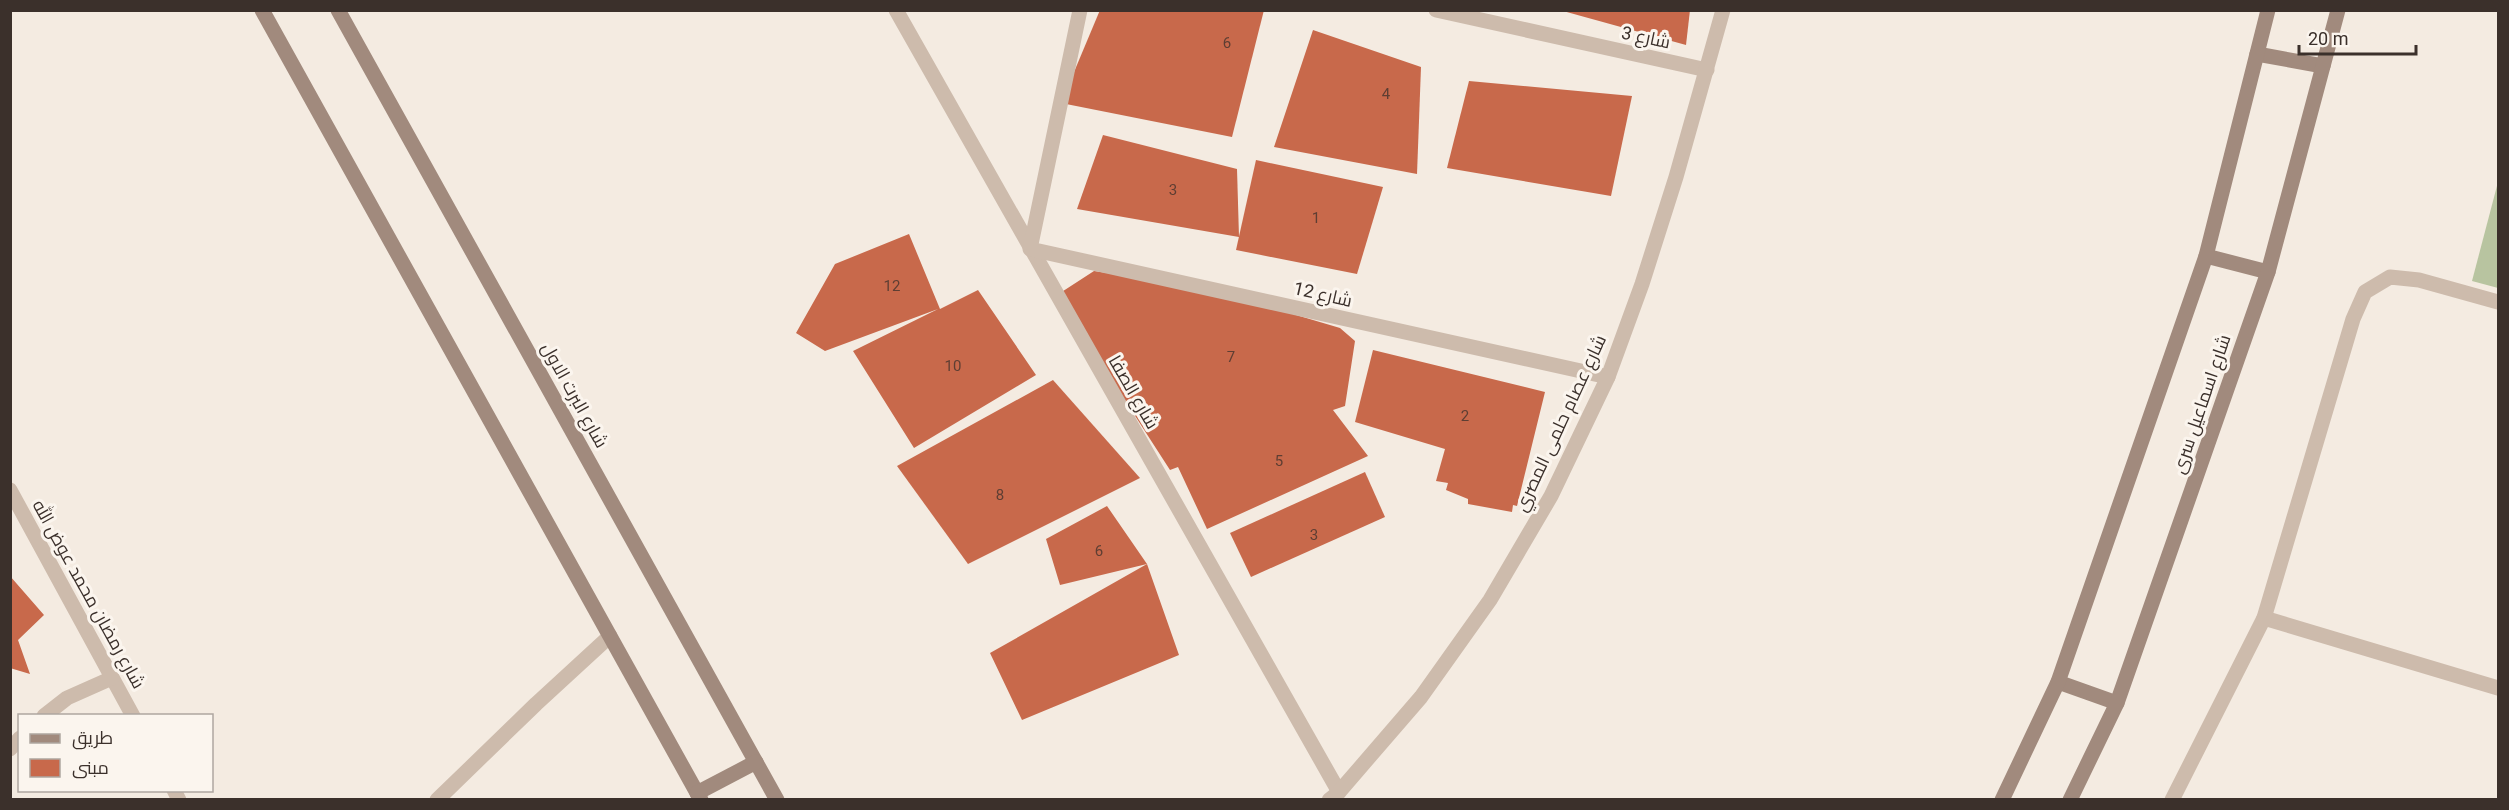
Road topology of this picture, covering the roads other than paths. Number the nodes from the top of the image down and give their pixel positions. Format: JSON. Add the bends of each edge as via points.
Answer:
{"nodes":[{"id":1,"x":262,"y":10,"type":"edge"},
{"id":2,"x":338,"y":10,"type":"edge"},
{"id":3,"x":896,"y":10,"type":"edge"},
{"id":4,"x":1080,"y":10,"type":"edge"},
{"id":5,"x":1436,"y":10,"type":"edge"},
{"id":6,"x":1723,"y":10,"type":"edge"},
{"id":7,"x":2268,"y":10,"type":"edge"},
{"id":8,"x":2338,"y":10,"type":"edge"},
{"id":9,"x":2257,"y":54,"type":"junction"},
{"id":10,"x":2324,"y":66,"type":"junction"},
{"id":11,"x":1707,"y":70,"type":"junction"},
{"id":12,"x":1030,"y":249,"type":"junction"},
{"id":13,"x":2206,"y":256,"type":"junction"},
{"id":14,"x":2268,"y":272,"type":"junction"},
{"id":15,"x":2499,"y":302,"type":"edge"},
{"id":16,"x":1608,"y":377,"type":"junction"},
{"id":17,"x":10,"y":490,"type":"edge"},
{"id":18,"x":2264,"y":618,"type":"junction"},
{"id":19,"x":610,"y":636,"type":"junction"},
{"id":20,"x":112,"y":678,"type":"junction"},
{"id":21,"x":2058,"y":682,"type":"junction"},
{"id":22,"x":2499,"y":688,"type":"edge"},
{"id":23,"x":2116,"y":703,"type":"junction"},
{"id":24,"x":47,"y":714,"type":"edge"},
{"id":25,"x":132,"y":714,"type":"edge"},
{"id":26,"x":756,"y":762,"type":"junction"},
{"id":27,"x":699,"y":796,"type":"edge"},
{"id":28,"x":1334,"y":796,"type":"edge"},
{"id":29,"x":437,"y":800,"type":"edge"},
{"id":30,"x":777,"y":800,"type":"edge"},
{"id":31,"x":2002,"y":800,"type":"edge"},
{"id":32,"x":2070,"y":800,"type":"edge"},
{"id":33,"x":2172,"y":800,"type":"edge"}],
"edges":[{"from":1,"to":19,"type":"street"},
{"from":2,"to":26,"type":"street","name":"شارع البرت الاول"},
{"from":3,"to":12,"type":"street","name":"شارع الصفا"},
{"from":4,"to":12,"type":"street"},
{"from":5,"to":11,"type":"street","name":"شارع 3"},
{"from":6,"to":11,"type":"street","name":"شارع عصام حلمى المصري"},
{"from":7,"to":9,"type":"street"},
{"from":8,"to":10,"type":"street","name":"شارع اسماعيل سرى"},
{"from":9,"to":10,"type":"street"},
{"from":9,"to":13,"type":"street"},
{"from":10,"to":14,"type":"street","name":"شارع اسماعيل سرى"},
{"from":11,"to":16,"type":"street","name":"شارع عصام حلمى المصري","via":[[1646,273]]},
{"from":12,"to":16,"type":"street","name":"شارع 12"},
{"from":12,"to":28,"type":"street","name":"شارع الصفا"},
{"from":13,"to":14,"type":"street"},
{"from":13,"to":21,"type":"street"},
{"from":14,"to":23,"type":"street","name":"شارع اسماعيل سرى"},
{"from":15,"to":18,"type":"street","via":[[2419,280],[2390,277],[2365,292],[2353,319]]},
{"from":16,"to":28,"type":"street","name":"شارع عصام حلمى المصري","via":[[1551,496],[1490,600],[1421,697]]},
{"from":17,"to":20,"type":"street","name":"شارع رمضان محمد عوض الله"},
{"from":18,"to":22,"type":"street"},
{"from":18,"to":33,"type":"street"},
{"from":19,"to":27,"type":"street"},
{"from":19,"to":29,"type":"street"},
{"from":20,"to":24,"type":"street","via":[[67,698]]},
{"from":20,"to":25,"type":"street","name":"شارع رمضان محمد عوض الله"},
{"from":21,"to":23,"type":"street"},
{"from":21,"to":31,"type":"street"},
{"from":23,"to":32,"type":"street","name":"شارع اسماعيل سرى"},
{"from":26,"to":27,"type":"street"},
{"from":26,"to":30,"type":"street","name":"شارع البرت الاول"}]}
